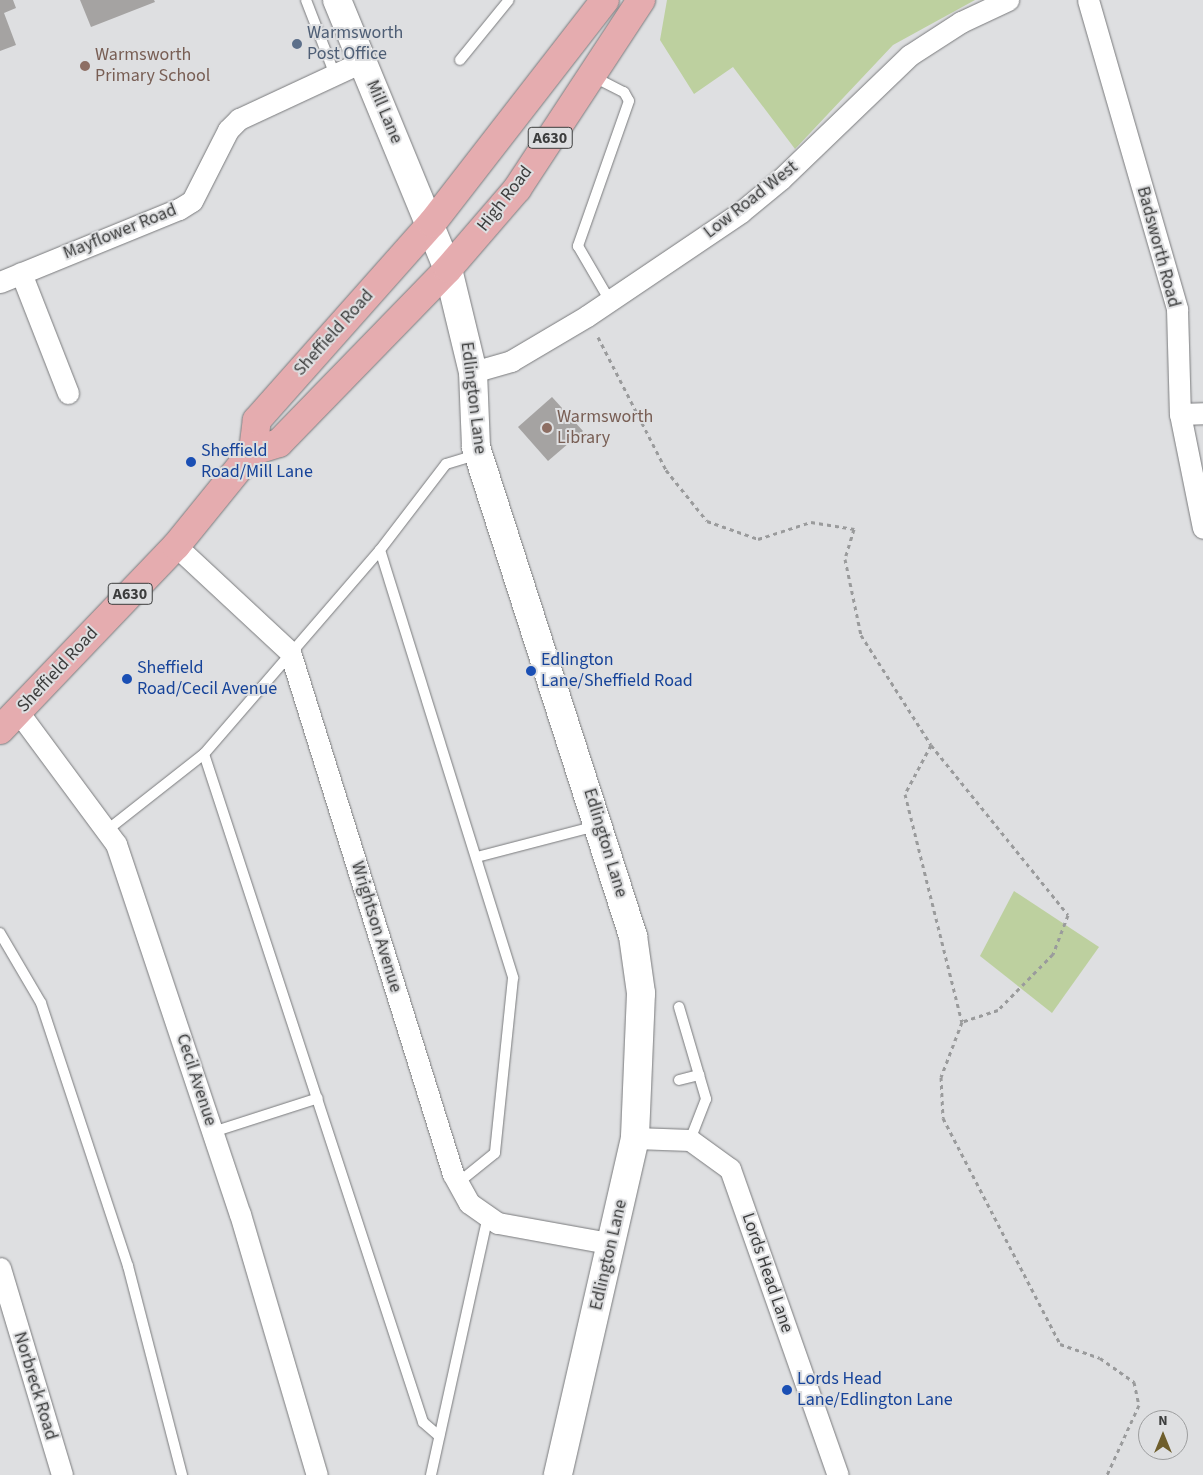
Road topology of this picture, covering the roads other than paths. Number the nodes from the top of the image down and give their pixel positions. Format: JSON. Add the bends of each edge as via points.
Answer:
{"nodes":[{"id":1,"x":306,"y":0,"type":"edge"},
{"id":2,"x":337,"y":0,"type":"edge"},
{"id":3,"x":509,"y":0,"type":"edge"},
{"id":4,"x":641,"y":0,"type":"edge"},
{"id":5,"x":1008,"y":0,"type":"edge"},
{"id":6,"x":1088,"y":0,"type":"edge"},
{"id":7,"x":597,"y":3,"type":"edge"},
{"id":8,"x":460,"y":60,"type":"dead end"},
{"id":9,"x":362,"y":62,"type":"junction"},
{"id":10,"x":335,"y":75,"type":"junction"},
{"id":11,"x":591,"y":76,"type":"junction"},
{"id":12,"x":432,"y":223,"type":"junction"},
{"id":13,"x":448,"y":269,"type":"junction"},
{"id":14,"x":21,"y":273,"type":"junction"},
{"id":15,"x":0,"y":282,"type":"edge"},
{"id":16,"x":610,"y":300,"type":"junction"},
{"id":17,"x":473,"y":372,"type":"junction"},
{"id":18,"x":68,"y":393,"type":"dead end"},
{"id":19,"x":1203,"y":413,"type":"edge"},
{"id":20,"x":1180,"y":414,"type":"junction"},
{"id":21,"x":253,"y":450,"type":"junction"},
{"id":22,"x":478,"y":454,"type":"junction"},
{"id":23,"x":1203,"y":528,"type":"edge"},
{"id":24,"x":176,"y":546,"type":"junction"},
{"id":25,"x":380,"y":550,"type":"junction"},
{"id":26,"x":290,"y":652,"type":"junction"},
{"id":27,"x":9,"y":721,"type":"edge"},
{"id":28,"x":204,"y":754,"type":"junction"},
{"id":29,"x":600,"y":825,"type":"junction"},
{"id":30,"x":106,"y":830,"type":"junction"},
{"id":31,"x":477,"y":857,"type":"junction"},
{"id":32,"x":0,"y":933,"type":"edge"},
{"id":33,"x":680,"y":1007,"type":"dead end"},
{"id":34,"x":699,"y":1075,"type":"junction"},
{"id":35,"x":679,"y":1080,"type":"dead end"},
{"id":36,"x":318,"y":1098,"type":"junction"},
{"id":37,"x":213,"y":1132,"type":"junction"},
{"id":38,"x":635,"y":1138,"type":"junction"},
{"id":39,"x":690,"y":1140,"type":"junction"},
{"id":40,"x":458,"y":1183,"type":"junction"},
{"id":41,"x":488,"y":1216,"type":"junction"},
{"id":42,"x":613,"y":1244,"type":"junction"},
{"id":43,"x":0,"y":1268,"type":"edge"},
{"id":44,"x":440,"y":1436,"type":"junction"},
{"id":45,"x":62,"y":1475,"type":"edge"},
{"id":46,"x":182,"y":1475,"type":"edge"},
{"id":47,"x":317,"y":1475,"type":"edge"},
{"id":48,"x":431,"y":1475,"type":"edge"},
{"id":49,"x":558,"y":1475,"type":"edge"},
{"id":50,"x":838,"y":1475,"type":"edge"}],
"edges":[{"from":1,"to":10,"type":"lane"},
{"from":2,"to":9,"type":"main road","name":"Mill Lane"},
{"from":3,"to":8,"type":"lane"},
{"from":4,"to":11,"type":"main road","name":"High Road","number":"A630"},
{"from":5,"to":16,"type":"street","name":"Low Road West","via":[[961,22],[916,50],[877,82],[781,180]]},
{"from":6,"to":20,"type":"street","name":"Badsworth Road","via":[[1176,309]]},
{"from":7,"to":12,"type":"main road","number":"A630"},
{"from":9,"to":10,"type":"street","name":"Mayflower Road"},
{"from":9,"to":12,"type":"main road","name":"Mill Lane"},
{"from":10,"to":14,"type":"street","name":"Mayflower Road","via":[[239,119],[228,130],[192,201]]},
{"from":11,"to":13,"type":"main road","name":"High Road","number":"A630","via":[[517,189]]},
{"from":11,"to":16,"type":"lane","via":[[624,92],[629,101],[578,246]]},
{"from":12,"to":13,"type":"main road","name":"Edlington Lane"},
{"from":12,"to":21,"type":"main road","name":"Sheffield Road","number":"A630","via":[[258,420]]},
{"from":13,"to":17,"type":"main road","name":"Edlington Lane"},
{"from":13,"to":21,"type":"main road","name":"Sheffield Road","number":"A630","via":[[279,443]]},
{"from":14,"to":15,"type":"street","name":"Mayflower Road"},
{"from":14,"to":18,"type":"street"},
{"from":16,"to":17,"type":"street","name":"Low Road West","via":[[511,361]]},
{"from":17,"to":22,"type":"main road","name":"Edlington Lane"},
{"from":19,"to":20,"type":"street"},
{"from":20,"to":23,"type":"street","name":"Badsworth Road"},
{"from":21,"to":24,"type":"main road","name":"Sheffield Road","number":"A630"},
{"from":22,"to":25,"type":"lane","via":[[446,464]]},
{"from":22,"to":29,"type":"main road","name":"Edlington Lane"},
{"from":24,"to":26,"type":"street","name":"Wrightson Avenue"},
{"from":24,"to":27,"type":"main road","name":"Sheffield Road","number":"A630"},
{"from":25,"to":26,"type":"lane"},
{"from":25,"to":31,"type":"lane"},
{"from":26,"to":28,"type":"lane"},
{"from":26,"to":40,"type":"street","name":"Wrightson Avenue"},
{"from":27,"to":30,"type":"street","name":"Cecil Avenue"},
{"from":28,"to":30,"type":"lane"},
{"from":28,"to":36,"type":"lane"},
{"from":29,"to":31,"type":"lane"},
{"from":29,"to":38,"type":"main road","name":"Edlington Lane","via":[[633,936],[641,993]]},
{"from":30,"to":37,"type":"street","name":"Cecil Avenue","via":[[132,887]]},
{"from":31,"to":40,"type":"lane","via":[[513,978],[495,1153]]},
{"from":32,"to":46,"type":"lane","via":[[41,1004],[128,1266]]},
{"from":33,"to":34,"type":"lane"},
{"from":34,"to":35,"type":"lane"},
{"from":34,"to":39,"type":"lane","via":[[706,1099]]},
{"from":36,"to":37,"type":"lane"},
{"from":36,"to":44,"type":"lane","via":[[423,1422]]},
{"from":37,"to":47,"type":"street","name":"Cecil Avenue"},
{"from":38,"to":39,"type":"street"},
{"from":38,"to":42,"type":"main road","name":"Edlington Lane"},
{"from":39,"to":50,"type":"street","name":"Lords Head Lane","via":[[730,1170]]},
{"from":40,"to":41,"type":"street","name":"Wrightson Avenue","via":[[469,1203]]},
{"from":41,"to":42,"type":"street","name":"Wrightson Avenue","via":[[498,1223]]},
{"from":41,"to":44,"type":"lane"},
{"from":42,"to":49,"type":"main road","name":"Edlington Lane"},
{"from":43,"to":45,"type":"street","name":"Norbreck Road"},
{"from":44,"to":48,"type":"lane"}]}
